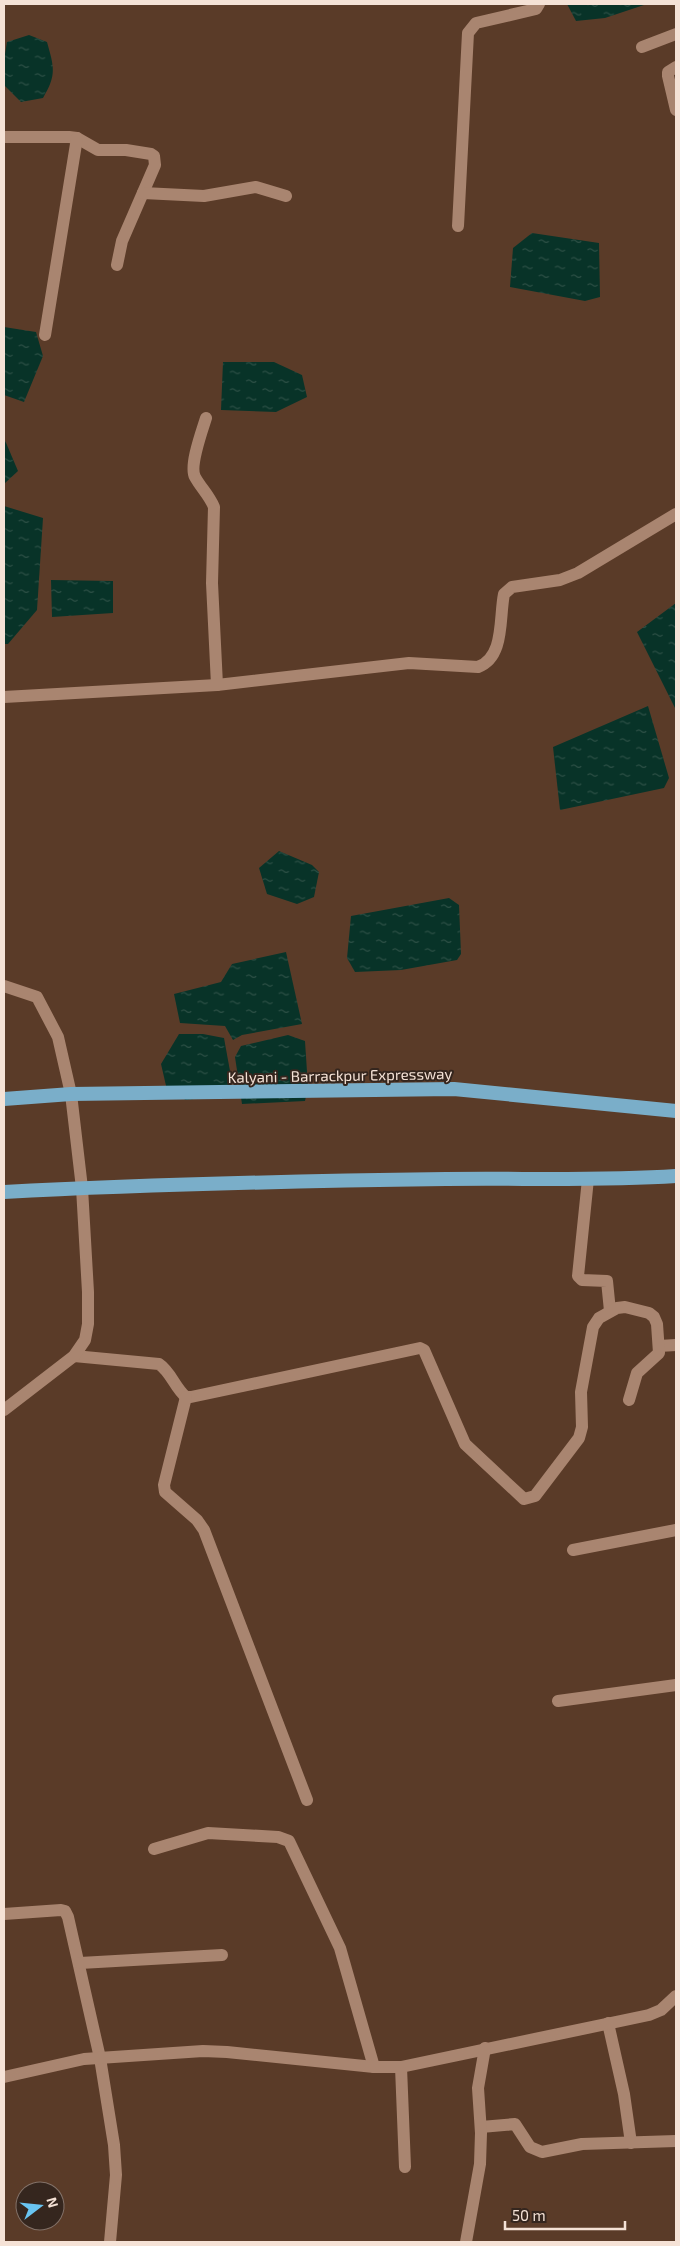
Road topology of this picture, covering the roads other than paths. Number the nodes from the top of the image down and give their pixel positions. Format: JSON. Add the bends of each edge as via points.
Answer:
{"nodes":[{"id":1,"x":539,"y":4,"type":"edge"},
{"id":2,"x":676,"y":34,"type":"edge"},
{"id":3,"x":642,"y":47,"type":"dead end"},
{"id":4,"x":676,"y":67,"type":"edge"},
{"id":5,"x":676,"y":110,"type":"edge"},
{"id":6,"x":4,"y":137,"type":"edge"},
{"id":7,"x":77,"y":138,"type":"junction"},
{"id":8,"x":143,"y":193,"type":"junction"},
{"id":9,"x":286,"y":196,"type":"dead end"},
{"id":10,"x":458,"y":226,"type":"dead end"},
{"id":11,"x":117,"y":264,"type":"dead end"},
{"id":12,"x":45,"y":335,"type":"dead end"},
{"id":13,"x":206,"y":418,"type":"dead end"},
{"id":14,"x":676,"y":514,"type":"edge"},
{"id":15,"x":217,"y":685,"type":"junction"},
{"id":16,"x":4,"y":697,"type":"edge"},
{"id":17,"x":4,"y":986,"type":"edge"},
{"id":18,"x":71,"y":1094,"type":"junction"},
{"id":19,"x":4,"y":1098,"type":"edge"},
{"id":20,"x":675,"y":1110,"type":"edge"},
{"id":21,"x":676,"y":1176,"type":"edge"},
{"id":22,"x":640,"y":1178,"type":"junction"},
{"id":23,"x":588,"y":1179,"type":"junction"},
{"id":24,"x":676,"y":1184,"type":"edge"},
{"id":25,"x":82,"y":1188,"type":"junction"},
{"id":26,"x":4,"y":1192,"type":"edge"},
{"id":27,"x":610,"y":1311,"type":"junction"},
{"id":28,"x":676,"y":1345,"type":"edge"},
{"id":29,"x":659,"y":1346,"type":"junction"},
{"id":30,"x":74,"y":1356,"type":"junction"},
{"id":31,"x":186,"y":1397,"type":"junction"},
{"id":32,"x":629,"y":1400,"type":"dead end"},
{"id":33,"x":4,"y":1410,"type":"edge"},
{"id":34,"x":676,"y":1530,"type":"edge"},
{"id":35,"x":573,"y":1550,"type":"dead end"},
{"id":36,"x":676,"y":1685,"type":"edge"},
{"id":37,"x":558,"y":1701,"type":"dead end"},
{"id":38,"x":307,"y":1800,"type":"dead end"},
{"id":39,"x":154,"y":1849,"type":"dead end"},
{"id":40,"x":4,"y":1914,"type":"edge"},
{"id":41,"x":222,"y":1955,"type":"dead end"},
{"id":42,"x":80,"y":1962,"type":"junction"},
{"id":43,"x":676,"y":1996,"type":"edge"},
{"id":44,"x":608,"y":2023,"type":"junction"},
{"id":45,"x":485,"y":2048,"type":"junction"},
{"id":46,"x":100,"y":2058,"type":"junction"},
{"id":47,"x":374,"y":2066,"type":"junction"},
{"id":48,"x":401,"y":2067,"type":"junction"},
{"id":49,"x":4,"y":2077,"type":"edge"},
{"id":50,"x":481,"y":2127,"type":"junction"},
{"id":51,"x":676,"y":2141,"type":"edge"},
{"id":52,"x":632,"y":2142,"type":"junction"},
{"id":53,"x":405,"y":2167,"type":"dead end"},
{"id":54,"x":110,"y":2242,"type":"edge"},
{"id":55,"x":466,"y":2242,"type":"edge"}],
"edges":[{"from":1,"to":10,"type":"street","via":[[531,10],[476,23],[468,33]]},
{"from":2,"to":3,"type":"street"},
{"from":4,"to":5,"type":"street","via":[[668,72]]},
{"from":6,"to":7,"type":"street"},
{"from":7,"to":8,"type":"street","via":[[98,150],[126,150],[154,156],[155,165]]},
{"from":7,"to":12,"type":"street"},
{"from":8,"to":9,"type":"street","via":[[204,196],[256,187]]},
{"from":8,"to":11,"type":"street","via":[[122,241]]},
{"from":13,"to":15,"type":"street","via":[[192,468],[214,508],[212,583]]},
{"from":14,"to":15,"type":"street","via":[[578,573],[560,580],[512,587],[504,594],[499,640],[494,653],[487,663],[478,667],[386,665]]},
{"from":15,"to":16,"type":"street"},
{"from":17,"to":18,"type":"street","via":[[37,997],[58,1037]]},
{"from":18,"to":19,"type":"highway","name":"Kalyani - Barrackpur Expressway"},
{"from":18,"to":20,"type":"highway","name":"Kalyani - Barrackpur Expressway","via":[[454,1089]]},
{"from":18,"to":25,"type":"street"},
{"from":21,"to":22,"type":"highway"},
{"from":22,"to":23,"type":"highway"},
{"from":22,"to":24,"type":"street"},
{"from":23,"to":25,"type":"highway","via":[[445,1179]]},
{"from":23,"to":27,"type":"street","via":[[578,1276],[582,1280],[607,1281]]},
{"from":25,"to":26,"type":"highway"},
{"from":25,"to":30,"type":"street","via":[[88,1324],[85,1340]]},
{"from":27,"to":29,"type":"street","via":[[625,1307],[649,1313],[657,1324]]},
{"from":27,"to":31,"type":"street","via":[[593,1327],[581,1392],[582,1427],[579,1438],[530,1499],[524,1499],[465,1444],[424,1350],[420,1348]]},
{"from":28,"to":29,"type":"street"},
{"from":29,"to":32,"type":"street","via":[[656,1356],[635,1377]]},
{"from":30,"to":31,"type":"street","via":[[159,1364]]},
{"from":30,"to":33,"type":"street"},
{"from":31,"to":38,"type":"street","via":[[164,1489],[198,1520],[204,1530]]},
{"from":34,"to":35,"type":"street"},
{"from":36,"to":37,"type":"street"},
{"from":39,"to":47,"type":"street","via":[[208,1833],[278,1837],[289,1841],[340,1948]]},
{"from":40,"to":42,"type":"street","via":[[65,1911]]},
{"from":41,"to":42,"type":"street"},
{"from":42,"to":46,"type":"street"},
{"from":43,"to":44,"type":"street","via":[[661,2010],[649,2015]]},
{"from":44,"to":45,"type":"street"},
{"from":44,"to":52,"type":"street"},
{"from":45,"to":48,"type":"street"},
{"from":45,"to":50,"type":"street","via":[[478,2088]]},
{"from":46,"to":47,"type":"street","via":[[202,2051]]},
{"from":46,"to":49,"type":"street"},
{"from":46,"to":54,"type":"street","via":[[116,2160]]},
{"from":47,"to":48,"type":"street"},
{"from":48,"to":53,"type":"street"},
{"from":50,"to":52,"type":"street","via":[[515,2124],[530,2147],[542,2152],[582,2144]]},
{"from":50,"to":55,"type":"street","via":[[480,2164]]},
{"from":51,"to":52,"type":"street"}]}
